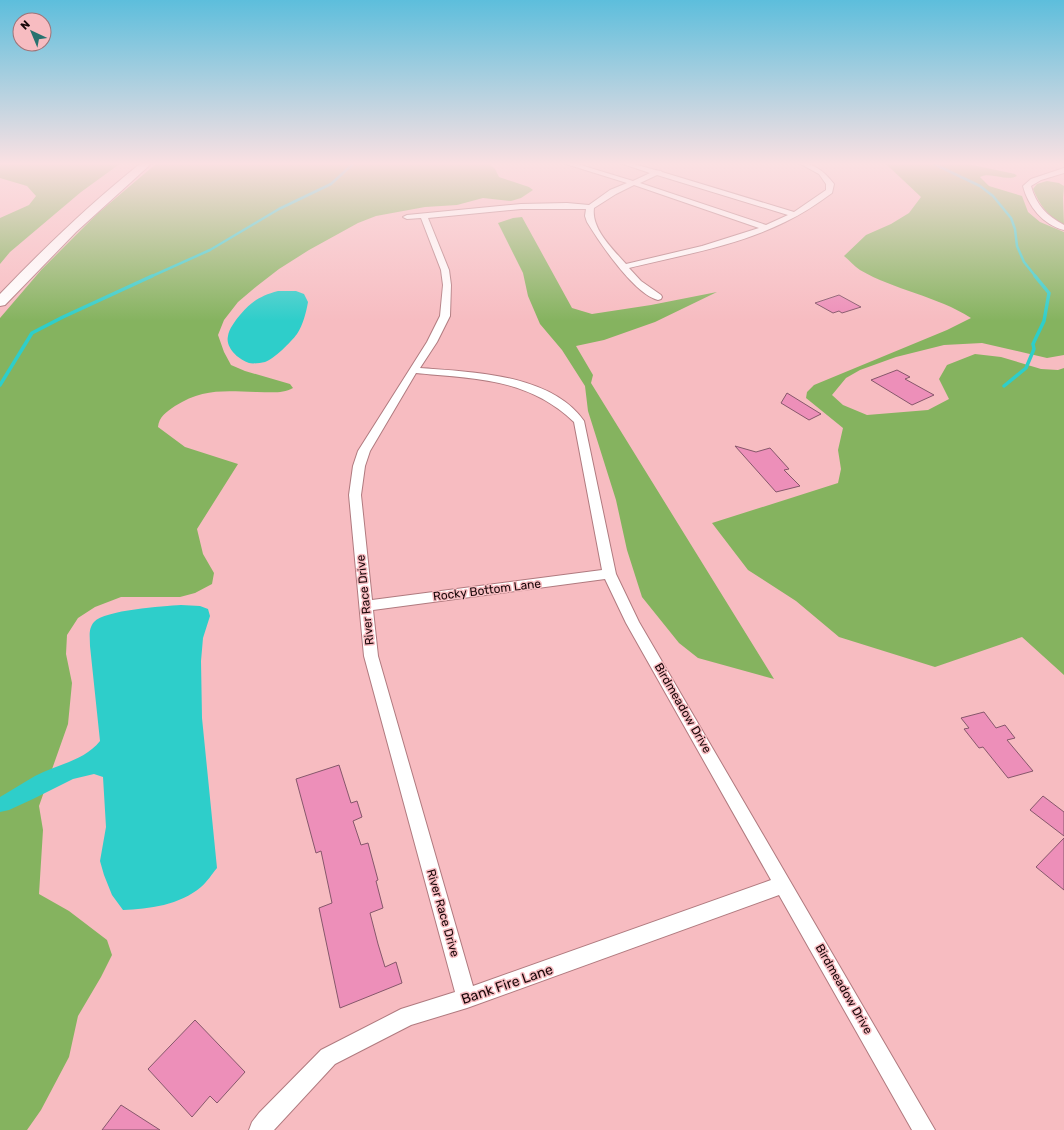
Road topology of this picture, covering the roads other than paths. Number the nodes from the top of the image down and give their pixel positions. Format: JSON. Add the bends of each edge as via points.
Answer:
{"nodes":[{"id":1,"x":86,"y":216,"type":"edge"},
{"id":2,"x":424,"y":216,"type":"joint"},
{"id":3,"x":589,"y":216,"type":"edge"},
{"id":4,"x":731,"y":216,"type":"edge"},
{"id":5,"x":791,"y":216,"type":"edge"},
{"id":6,"x":1042,"y":216,"type":"edge"},
{"id":7,"x":407,"y":217,"type":"dead end"},
{"id":8,"x":767,"y":228,"type":"junction"},
{"id":9,"x":1064,"y":228,"type":"edge"},
{"id":10,"x":624,"y":267,"type":"junction"},
{"id":11,"x":658,"y":297,"type":"dead end"},
{"id":12,"x":0,"y":302,"type":"edge"},
{"id":13,"x":414,"y":370,"type":"junction"},
{"id":14,"x":610,"y":574,"type":"junction"},
{"id":15,"x":365,"y":606,"type":"junction"},
{"id":16,"x":783,"y":885,"type":"junction"},
{"id":17,"x":467,"y":998,"type":"junction"},
{"id":18,"x":260,"y":1130,"type":"edge"},
{"id":19,"x":924,"y":1130,"type":"edge"}],
"edges":[{"from":1,"to":12,"type":"main road"},
{"from":2,"to":7,"type":"street"},
{"from":2,"to":13,"type":"street","name":"River Race Drive","via":[[445,270],[446,304],[445,316]]},
{"from":3,"to":10,"type":"street"},
{"from":4,"to":8,"type":"street"},
{"from":5,"to":8,"type":"street"},
{"from":6,"to":9,"type":"street"},
{"from":8,"to":10,"type":"street"},
{"from":10,"to":11,"type":"street"},
{"from":13,"to":14,"type":"street","name":"Birdmeadow Drive","via":[[497,379],[528,387],[570,410],[579,421]]},
{"from":13,"to":15,"type":"street","name":"River Race Drive","via":[[364,451],[359,466],[355,495]]},
{"from":14,"to":15,"type":"street","name":"Rocky Bottom Lane"},
{"from":14,"to":16,"type":"street","name":"Birdmeadow Drive","via":[[634,623]]},
{"from":15,"to":17,"type":"street","name":"River Race Drive","via":[[371,656]]},
{"from":16,"to":17,"type":"street","name":"Bank Fire Lane"},
{"from":16,"to":19,"type":"street","name":"Birdmeadow Drive"},
{"from":17,"to":18,"type":"street","name":"Bank Fire Lane","via":[[408,1016],[328,1057]]}]}
